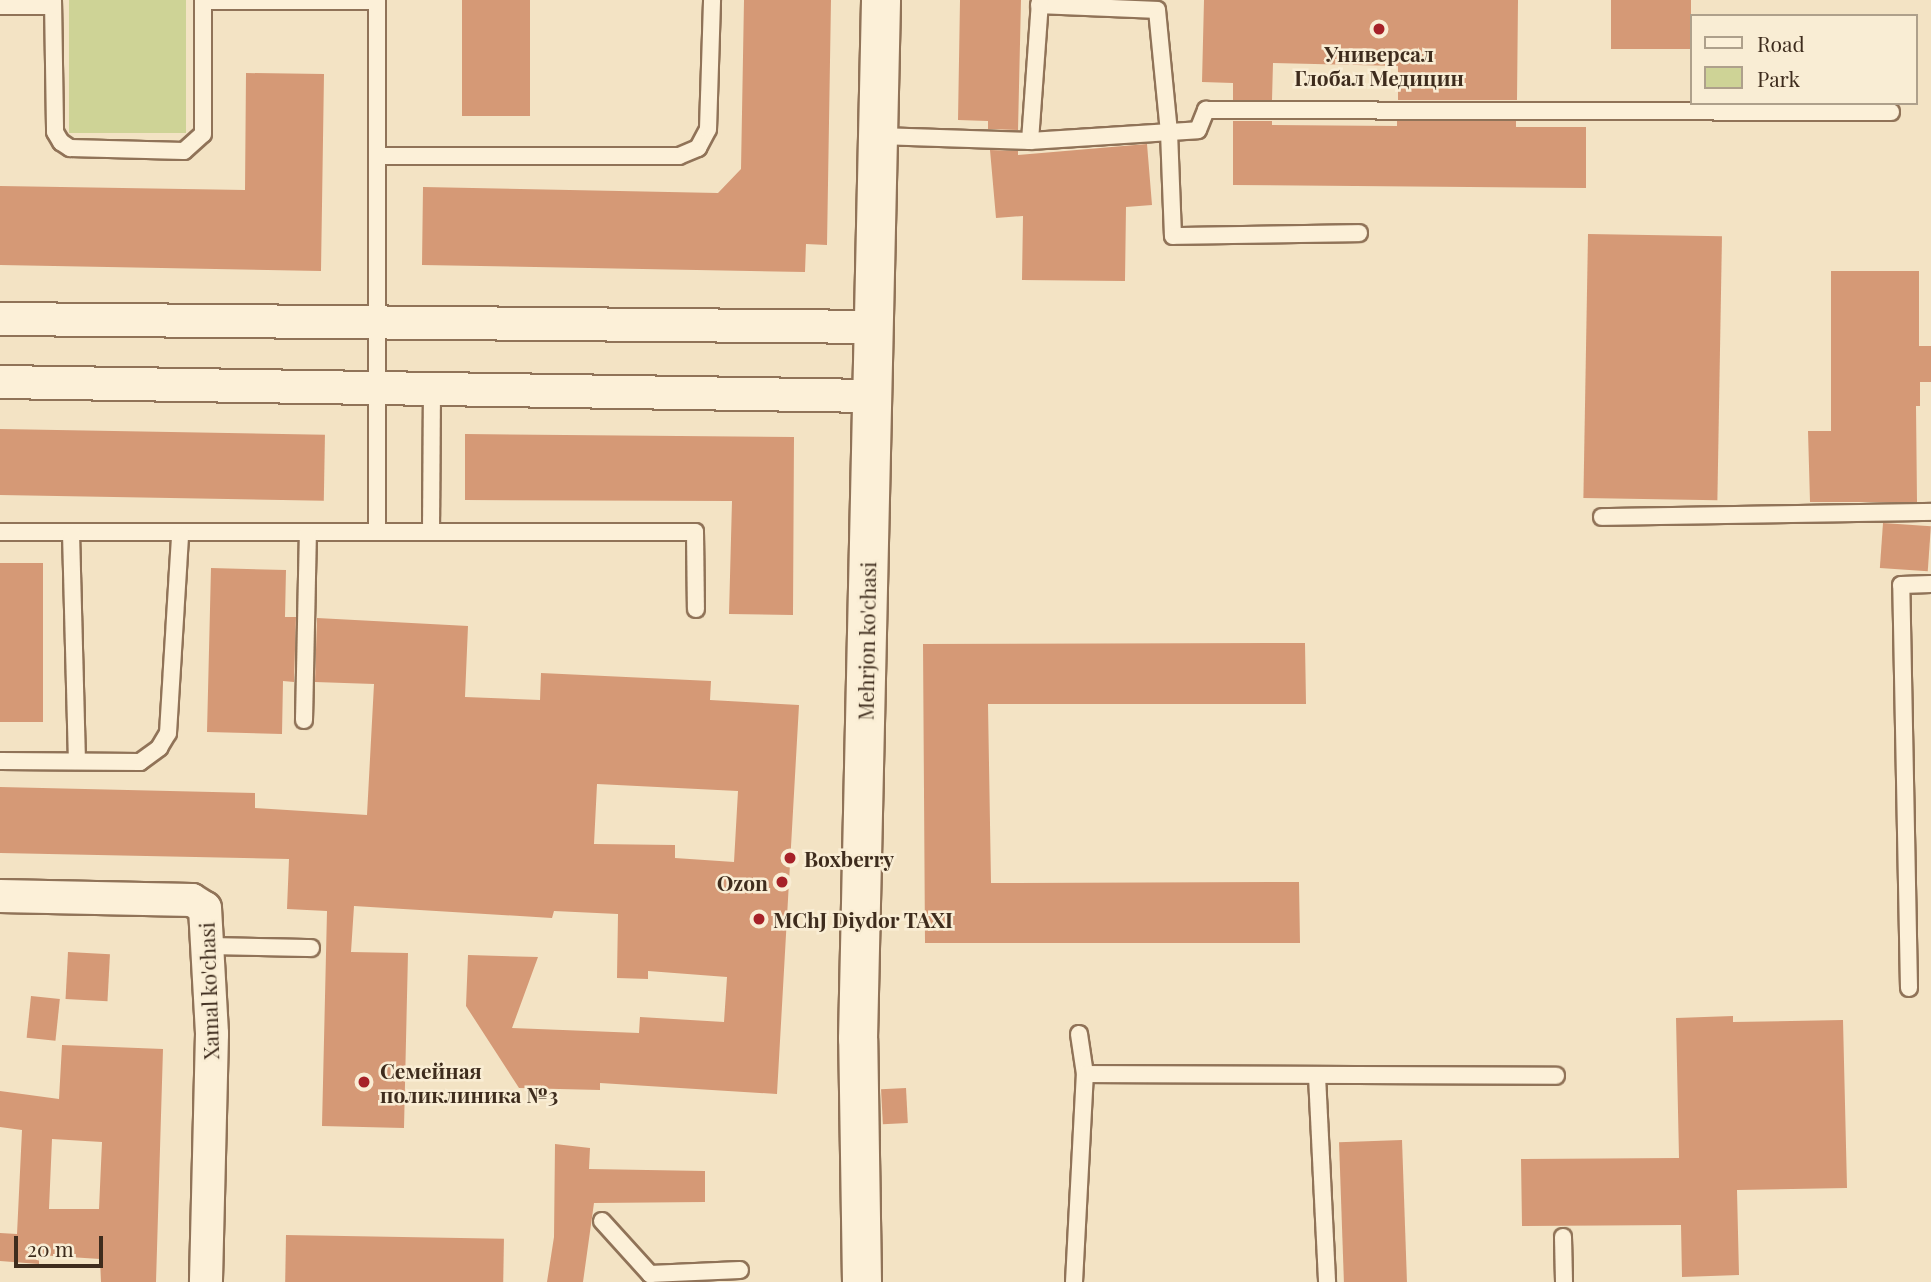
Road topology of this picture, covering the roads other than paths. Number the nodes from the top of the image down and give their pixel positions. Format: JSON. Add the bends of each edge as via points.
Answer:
{"nodes":[{"id":1,"x":203,"y":0,"type":"edge"},
{"id":2,"x":712,"y":0,"type":"edge"},
{"id":3,"x":881,"y":0,"type":"edge"},
{"id":4,"x":377,"y":1,"type":"edge"},
{"id":5,"x":1040,"y":2,"type":"edge"},
{"id":6,"x":53,"y":3,"type":"edge"},
{"id":7,"x":0,"y":6,"type":"edge"},
{"id":8,"x":1891,"y":112,"type":"dead end"},
{"id":9,"x":1169,"y":132,"type":"junction"},
{"id":10,"x":878,"y":136,"type":"junction"},
{"id":11,"x":1030,"y":141,"type":"junction"},
{"id":12,"x":377,"y":156,"type":"junction"},
{"id":13,"x":1359,"y":233,"type":"dead end"},
{"id":14,"x":0,"y":319,"type":"edge"},
{"id":15,"x":378,"y":325,"type":"junction"},
{"id":16,"x":874,"y":327,"type":"junction"},
{"id":17,"x":0,"y":383,"type":"edge"},
{"id":18,"x":378,"y":389,"type":"junction"},
{"id":19,"x":432,"y":389,"type":"junction"},
{"id":20,"x":871,"y":396,"type":"junction"},
{"id":21,"x":1931,"y":512,"type":"edge"},
{"id":22,"x":1602,"y":517,"type":"dead end"},
{"id":23,"x":377,"y":531,"type":"junction"},
{"id":24,"x":431,"y":531,"type":"junction"},
{"id":25,"x":0,"y":532,"type":"edge"},
{"id":26,"x":71,"y":533,"type":"junction"},
{"id":27,"x":180,"y":534,"type":"junction"},
{"id":28,"x":308,"y":535,"type":"junction"},
{"id":29,"x":1931,"y":584,"type":"edge"},
{"id":30,"x":695,"y":609,"type":"dead end"},
{"id":31,"x":304,"y":720,"type":"dead end"},
{"id":32,"x":0,"y":761,"type":"edge"},
{"id":33,"x":77,"y":761,"type":"junction"},
{"id":34,"x":0,"y":896,"type":"edge"},
{"id":35,"x":206,"y":946,"type":"junction"},
{"id":36,"x":311,"y":948,"type":"dead end"},
{"id":37,"x":1909,"y":988,"type":"dead end"},
{"id":38,"x":1079,"y":1034,"type":"dead end"},
{"id":39,"x":1085,"y":1074,"type":"junction"},
{"id":40,"x":1317,"y":1076,"type":"junction"},
{"id":41,"x":1556,"y":1076,"type":"dead end"},
{"id":42,"x":602,"y":1221,"type":"dead end"},
{"id":43,"x":1563,"y":1237,"type":"dead end"},
{"id":44,"x":740,"y":1270,"type":"dead end"},
{"id":45,"x":650,"y":1278,"type":"edge"},
{"id":46,"x":206,"y":1282,"type":"edge"},
{"id":47,"x":862,"y":1282,"type":"edge"},
{"id":48,"x":1074,"y":1282,"type":"edge"},
{"id":49,"x":1327,"y":1282,"type":"edge"},
{"id":50,"x":1564,"y":1282,"type":"edge"}],
"edges":[{"from":1,"to":4,"type":"lane"},
{"from":1,"to":6,"type":"lane","via":[[203,134],[184,151],[70,148],[61,142],[55,132]]},
{"from":2,"to":12,"type":"lane","via":[[708,130],[698,148],[679,156]]},
{"from":3,"to":10,"type":"street","name":"Mehrjon ko'chasi"},
{"from":4,"to":12,"type":"lane"},
{"from":5,"to":9,"type":"lane","via":[[1157,10]]},
{"from":5,"to":11,"type":"lane"},
{"from":6,"to":7,"type":"lane"},
{"from":8,"to":9,"type":"lane","via":[[1206,110],[1198,130]]},
{"from":9,"to":11,"type":"lane"},
{"from":9,"to":13,"type":"lane","via":[[1173,236]]},
{"from":10,"to":11,"type":"lane"},
{"from":10,"to":16,"type":"street","name":"Mehrjon ko'chasi"},
{"from":12,"to":15,"type":"lane"},
{"from":14,"to":15,"type":"street"},
{"from":15,"to":16,"type":"street"},
{"from":15,"to":18,"type":"lane"},
{"from":16,"to":20,"type":"street","name":"Mehrjon ko'chasi"},
{"from":17,"to":18,"type":"street"},
{"from":18,"to":19,"type":"street"},
{"from":18,"to":23,"type":"lane"},
{"from":19,"to":20,"type":"street"},
{"from":19,"to":24,"type":"lane"},
{"from":20,"to":47,"type":"street","name":"Mehrjon ko'chasi","via":[[858,1039]]},
{"from":21,"to":22,"type":"lane"},
{"from":23,"to":24,"type":"lane"},
{"from":23,"to":28,"type":"lane"},
{"from":24,"to":30,"type":"lane","via":[[695,532]]},
{"from":25,"to":26,"type":"lane"},
{"from":26,"to":27,"type":"lane"},
{"from":26,"to":33,"type":"lane"},
{"from":27,"to":28,"type":"lane"},
{"from":27,"to":33,"type":"lane","via":[[168,733],[140,762]]},
{"from":28,"to":31,"type":"lane"},
{"from":29,"to":37,"type":"lane","via":[[1901,585]]},
{"from":32,"to":33,"type":"lane"},
{"from":34,"to":35,"type":"street","name":"Xamal ko'chasi","via":[[192,900],[205,908]]},
{"from":35,"to":36,"type":"lane"},
{"from":35,"to":46,"type":"street","name":"Xamal ko'chasi","via":[[212,1034]]},
{"from":38,"to":39,"type":"lane"},
{"from":39,"to":40,"type":"lane"},
{"from":39,"to":48,"type":"lane"},
{"from":40,"to":41,"type":"lane"},
{"from":40,"to":49,"type":"lane"},
{"from":42,"to":45,"type":"lane"},
{"from":43,"to":50,"type":"lane"},
{"from":44,"to":45,"type":"lane"}]}
